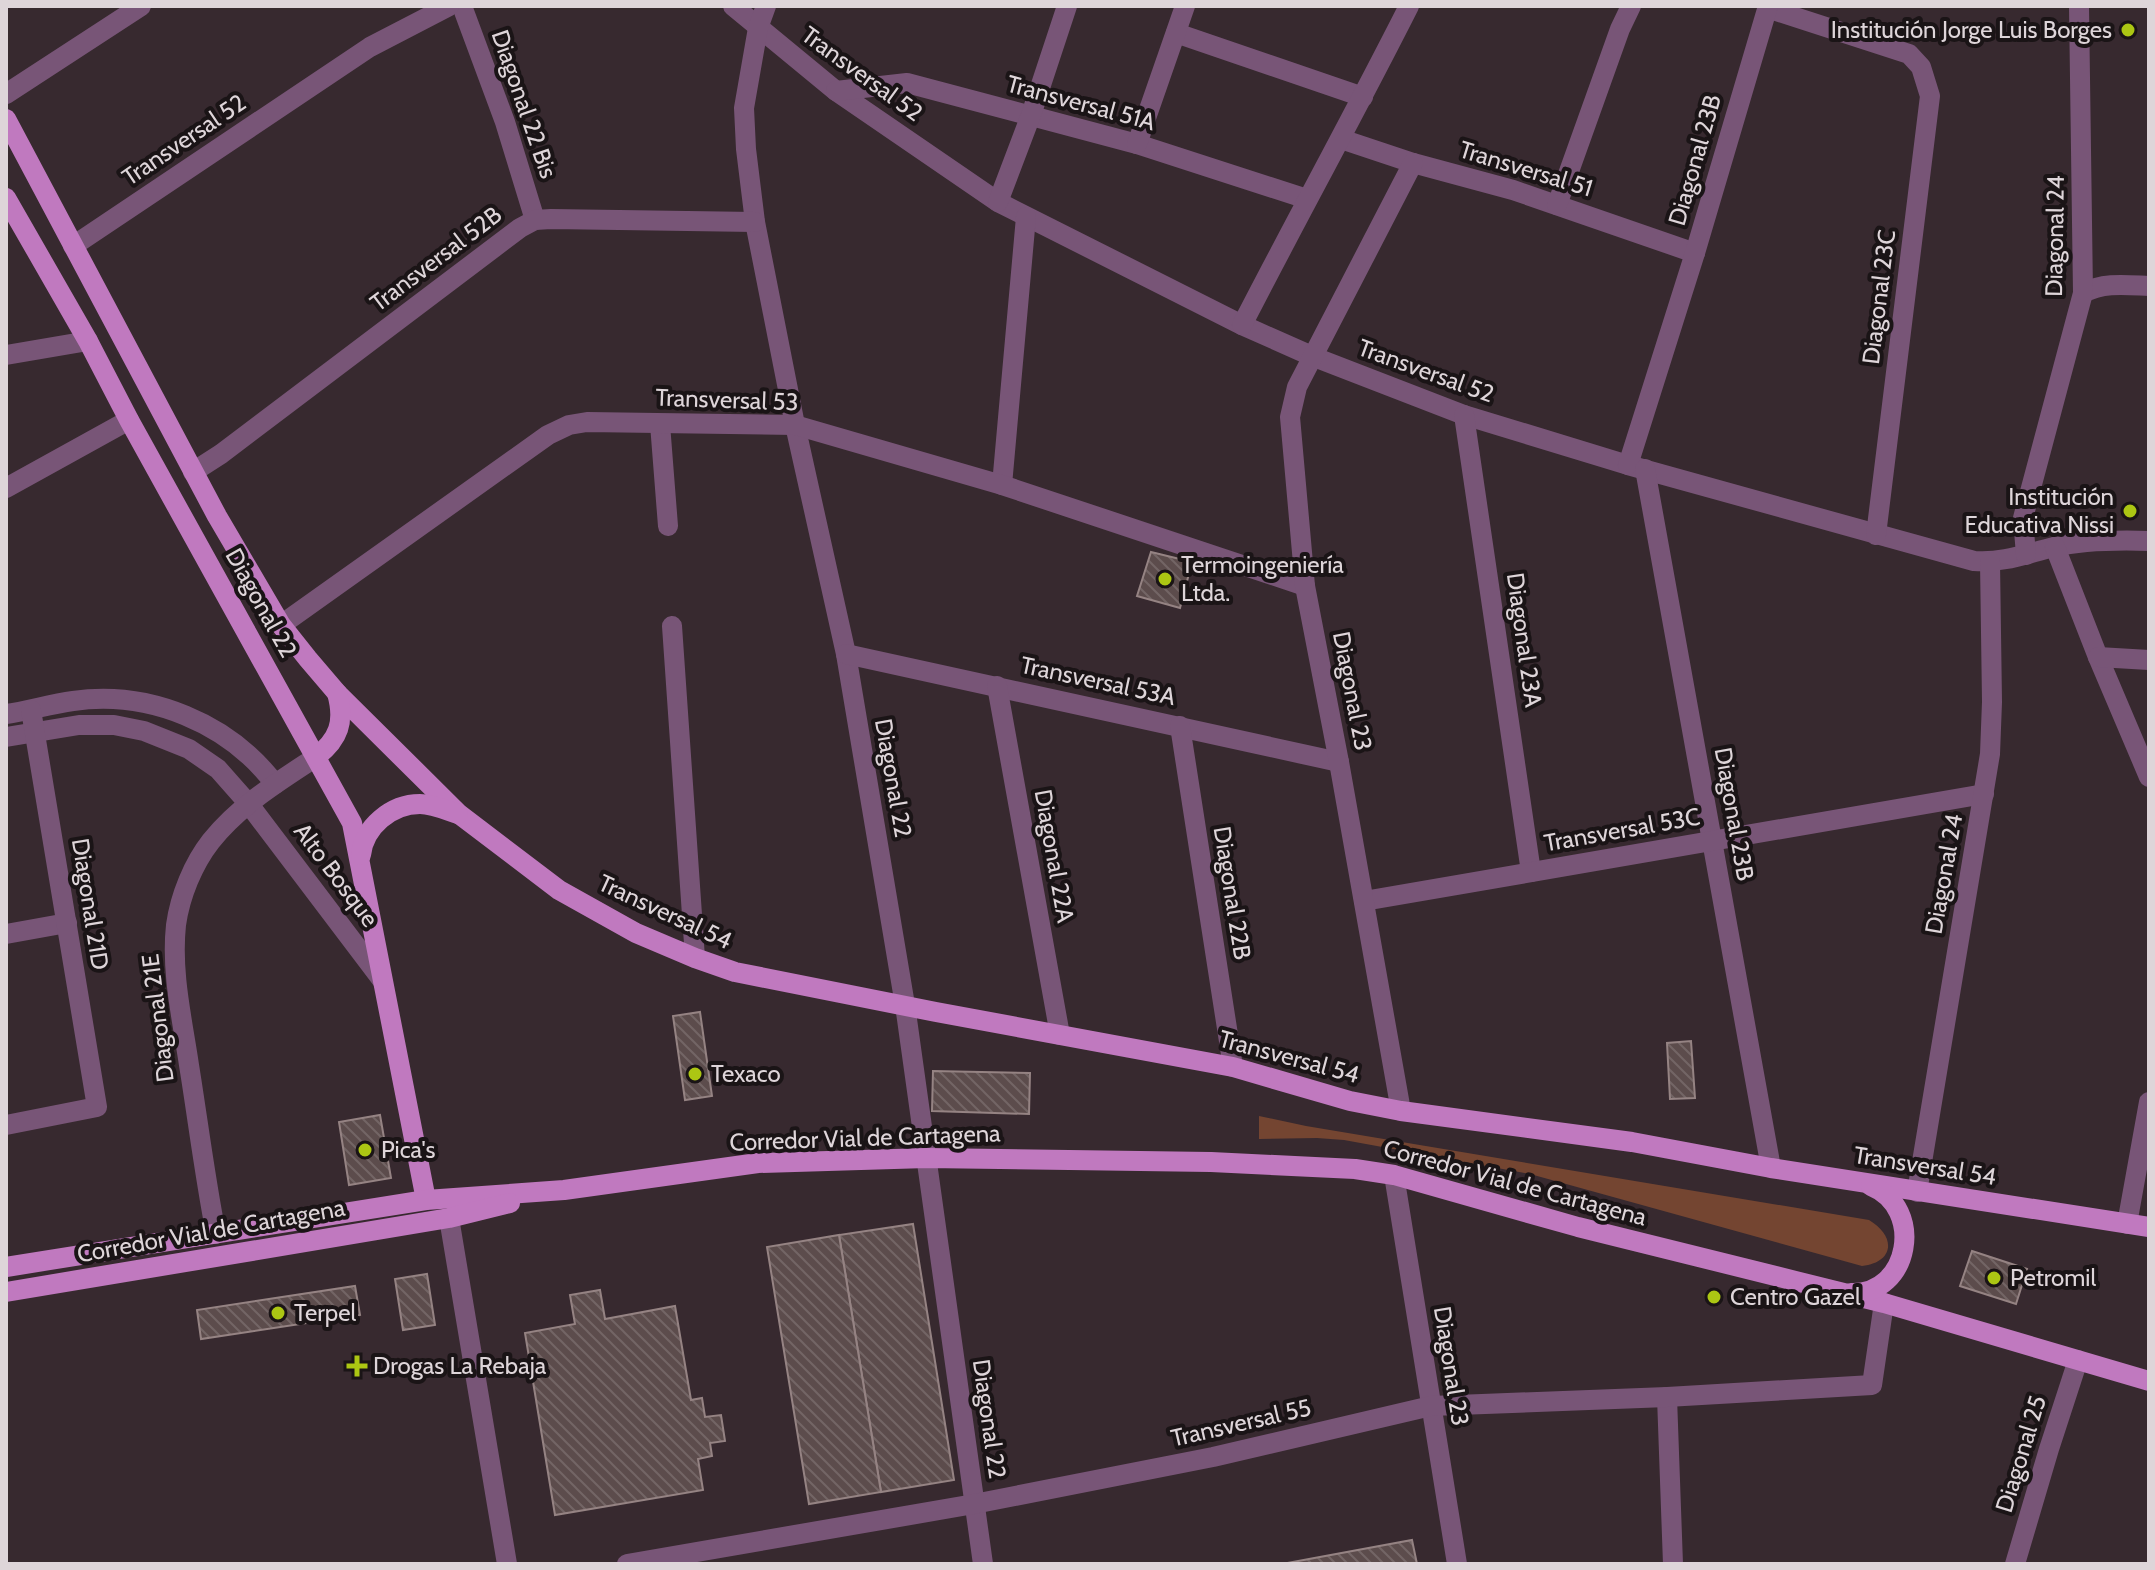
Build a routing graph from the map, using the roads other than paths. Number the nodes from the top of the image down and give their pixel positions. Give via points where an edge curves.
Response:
1 (141, 6) edge
2 (449, 6) edge
3 (462, 6) edge
4 (733, 6) edge
5 (766, 6) edge
6 (1067, 6) edge
7 (1185, 6) edge
8 (1409, 6) edge
9 (1631, 6) edge
10 (2079, 6) edge
11 (1768, 7) edge
12 (758, 28) junction
13 (1176, 33) junction
14 (836, 91) junction
15 (6, 94) edge
16 (1363, 97) junction
17 (1031, 115) junction
18 (6, 119) edge
19 (1341, 139) junction
20 (1137, 144) junction
21 (1413, 163) junction
22 (6, 198) edge
23 (1307, 199) junction
24 (998, 202) junction
25 (1557, 205) junction
26 (1026, 217) junction
27 (535, 220) junction
28 (755, 222) junction
29 (73, 246) junction
30 (1695, 253) junction
31 (2149, 286) edge
32 (2083, 293) junction
33 (1242, 325) junction
34 (88, 341) junction
35 (6, 355) edge
36 (1314, 357) junction
37 (1464, 415) junction
38 (129, 420) junction
39 (660, 424) junction
40 (795, 425) junction
41 (1636, 467) junction
42 (193, 472) junction
43 (1002, 485) junction
44 (6, 488) edge
45 (668, 526) dead end
46 (1876, 535) junction
47 (2149, 541) edge
48 (2055, 547) junction
49 (2026, 555) junction
50 (1990, 562) junction
51 (1305, 586) junction
52 (281, 625) junction
53 (672, 626) dead end
54 (846, 654) junction
55 (2098, 657) junction
56 (2149, 660) edge
57 (997, 686) junction
58 (337, 693) junction
59 (31, 710) junction
60 (6, 714) edge
61 (1180, 726) junction
62 (35, 732) junction
63 (6, 737) edge
64 (316, 757) junction
65 (1339, 762) junction
66 (2149, 777) edge
67 (275, 784) junction
68 (1984, 794) junction
69 (248, 803) junction
70 (459, 814) junction
71 (1712, 841) junction
72 (360, 867) junction
73 (1531, 872) junction
74 (1364, 901) junction
75 (67, 923) junction
76 (6, 934) edge
77 (695, 958) junction
78 (382, 980) junction
79 (905, 1005) junction
80 (1060, 1035) junction
81 (1233, 1067) junction
82 (2149, 1102) edge
83 (1401, 1111) junction
84 (6, 1125) edge
85 (927, 1158) junction
86 (1771, 1168) junction
87 (1394, 1175) junction
88 (1861, 1182) junction
89 (564, 1190) junction
90 (1917, 1192) junction
91 (426, 1200) junction
92 (449, 1218) junction
93 (2127, 1224) junction
94 (2149, 1227) edge
95 (216, 1234) junction
96 (6, 1267) edge
97 (1835, 1291) junction
98 (6, 1292) edge
99 (1884, 1303) junction
100 (2078, 1360) junction
101 (2149, 1381) edge
102 (1667, 1397) junction
103 (1431, 1406) junction
104 (974, 1504) junction
105 (507, 1564) edge
106 (627, 1564) edge
107 (983, 1564) edge
108 (1457, 1564) edge
109 (1673, 1564) edge
110 (2015, 1564) edge

1 - 15 street
2 - 29 street, Transversal 52 via 370,47
3 - 27 street, Diagonal 22 Bis
4 - 12 street
5 - 12 street, Diagonal 22
6 - 17 street
7 - 13 street
8 - 16 street
9 - 25 street
10 - 32 street, Diagonal 24
11 - 30 street, Diagonal 23B
11 - 46 street, Diagonal 23C via 1909,54 1921,67 1930,96
12 - 14 street, Transversal 52
12 - 28 street, Diagonal 22 via 744,108
13 - 16 street
13 - 20 street
14 - 17 street, Transversal 51A via 907,83
14 - 24 street, Transversal 52
16 - 19 street
17 - 20 street, Transversal 51A
17 - 24 street
18 - 29 main road, Diagonal 22
19 - 21 street, Transversal 51
19 - 23 street
20 - 23 street, Transversal 51A
21 - 25 street, Transversal 51
21 - 36 street, Diagonal 23
22 - 34 main road, Diagonal 22
23 - 33 street
24 - 26 street, Transversal 52
25 - 30 street, Transversal 51
26 - 33 street, Transversal 52
26 - 43 street
27 - 28 street, Transversal 52B
27 - 42 street, Transversal 52B
28 - 40 street, Diagonal 22
29 - 42 main road, Diagonal 22
30 - 41 street, Diagonal 23B
31 - 32 street via 2117,284
32 - 49 street, Diagonal 24 via 2023,518
33 - 36 street, Transversal 52
34 - 35 street
34 - 38 main road, Diagonal 22
36 - 37 street, Transversal 52
36 - 51 street, Diagonal 23 via 1297,387 1290,417
37 - 41 street, Transversal 52
37 - 73 street, Diagonal 23A
38 - 44 street
38 - 64 main road, Diagonal 22
39 - 40 street, Transversal 53
39 - 45 street
39 - 52 street, Transversal 53 via 587,422 548,435
40 - 43 street, Transversal 53
40 - 54 street, Diagonal 22
41 - 46 street, Transversal 52
41 - 71 street, Diagonal 23B
42 - 52 main road, Diagonal 22
43 - 51 street, Transversal 53
46 - 50 street, Transversal 52
47 - 48 street, Transversal 52
48 - 49 street, Transversal 52
48 - 55 street
49 - 50 street, Transversal 52
50 - 68 street, Diagonal 24 via 1992,702
51 - 65 street, Diagonal 23
52 - 58 main road, Diagonal 22
53 - 77 street
54 - 57 street, Transversal 53A
54 - 79 street, Diagonal 22
55 - 56 street
55 - 66 street
57 - 61 street, Transversal 53A
57 - 80 street, Diagonal 22A
58 - 64 main road via 341,722 336,736
58 - 70 main road, Diagonal 22
59 - 60 street
59 - 62 street, Diagonal 21D
59 - 67 street via 109,699 170,709 233,742
61 - 65 street, Transversal 53A
61 - 81 street, Diagonal 22B
62 - 63 street
62 - 69 street via 79,725 144,731 189,749 218,769
62 - 75 street, Diagonal 21D
64 - 67 street, Diagonal 21E
64 - 72 main road, Diagonal 22 via 352,823
65 - 74 street, Diagonal 23
67 - 69 street, Diagonal 21E
68 - 71 street, Transversal 53C
68 - 90 street, Diagonal 24
69 - 78 street, Alto Bosque
69 - 95 street, Diagonal 21E via 194,868 176,924 174,970
70 - 72 main road via 420,804 383,816 370,830
70 - 77 main road, Transversal 54 via 559,890 636,933
71 - 73 street, Transversal 53C
71 - 86 street, Diagonal 23B
72 - 78 main road, Diagonal 22
73 - 74 street, Transversal 53C
74 - 83 street, Diagonal 23
75 - 76 street
75 - 84 street, Diagonal 21D via 97,1107
77 - 79 main road, Transversal 54 via 735,972
78 - 91 main road, Diagonal 22
79 - 80 main road, Transversal 54
79 - 85 street, Diagonal 22
80 - 81 main road, Transversal 54
81 - 83 main road, Transversal 54
82 - 93 street
83 - 86 main road, Transversal 54 via 1632,1142
85 - 87 main road, Corredor Vial de Cartagena via 1211,1162
85 - 89 main road, Corredor Vial de Cartagena via 758,1163
85 - 104 street, Diagonal 22
86 - 88 main road, Transversal 54
87 - 97 main road, Corredor Vial de Cartagena
87 - 103 street, Diagonal 23
88 - 90 main road, Transversal 54
88 - 97 main road via 1893,1202 1905,1234 1904,1251 1886,1281 1856,1293
89 - 91 main road, Corredor Vial de Cartagena
89 - 92 main road, Corredor Vial de Cartagena
90 - 93 main road, Transversal 54
91 - 95 main road, Corredor Vial de Cartagena
92 - 98 main road, Corredor Vial de Cartagena
92 - 105 street
93 - 94 main road, Transversal 54
95 - 96 main road, Corredor Vial de Cartagena
97 - 99 main road, Corredor Vial de Cartagena
99 - 100 main road, Corredor Vial de Cartagena
99 - 102 street, Transversal 55 via 1872,1385
100 - 101 main road, Corredor Vial de Cartagena
100 - 110 street, Diagonal 25
102 - 103 street, Transversal 55
102 - 109 street
103 - 104 street, Transversal 55 via 1213,1457
103 - 108 street, Diagonal 23
104 - 106 street, Transversal 55
104 - 107 street, Diagonal 22

